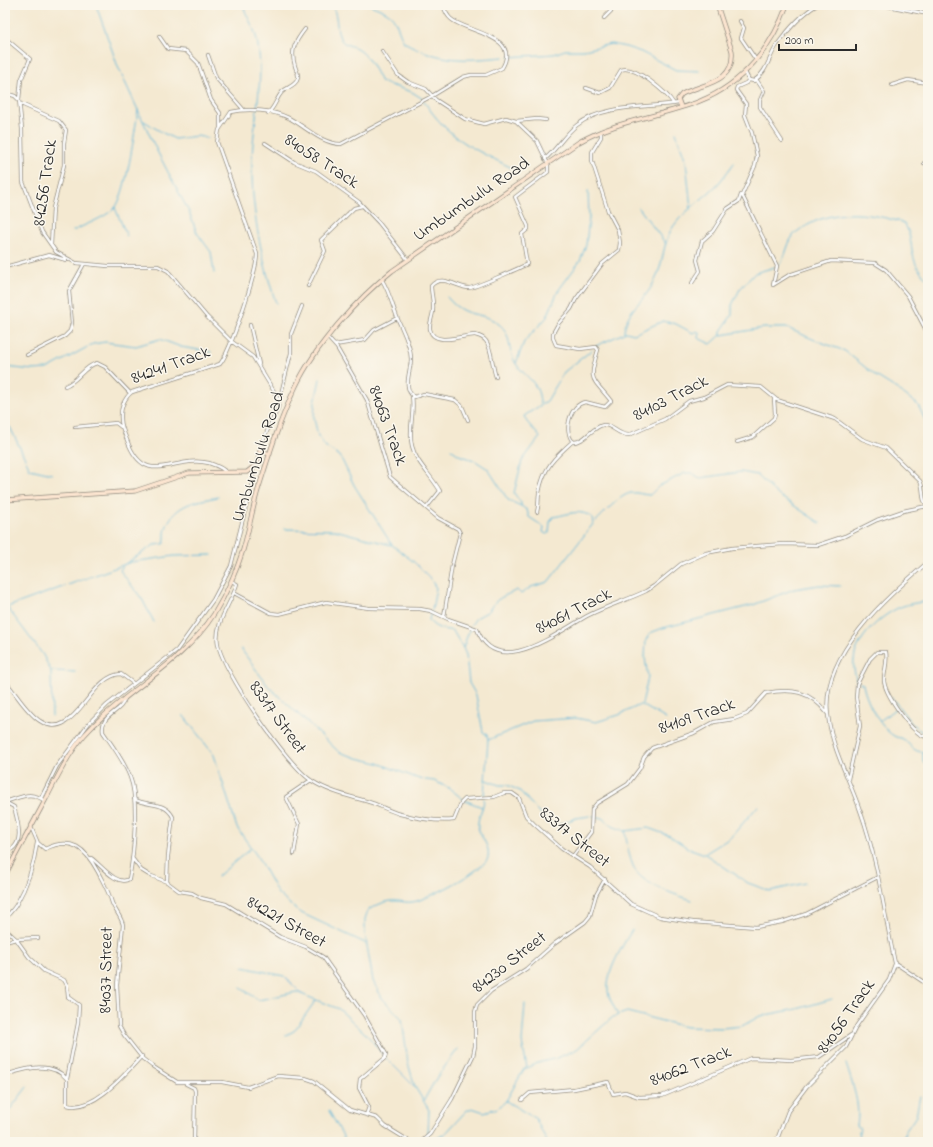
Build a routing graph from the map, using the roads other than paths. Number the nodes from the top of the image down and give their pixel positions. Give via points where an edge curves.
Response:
1 (443, 5) edge
2 (613, 5) edge
3 (717, 5) edge
4 (787, 5) edge
5 (817, 5) edge
6 (883, 5) edge
7 (928, 14) edge
8 (604, 18) dead end
9 (740, 21) dead end
10 (305, 30) dead end
11 (158, 36) dead end
12 (5, 38) edge
13 (382, 51) dead end
14 (208, 55) dead end
15 (756, 60) junction
16 (745, 72) junction
17 (756, 79) junction
18 (749, 80) junction
19 (928, 83) edge
20 (892, 85) dead end
21 (586, 88) dead end
22 (5, 92) edge
23 (432, 96) junction
24 (19, 100) junction
25 (20, 104) junction
26 (674, 104) junction
27 (680, 105) junction
28 (244, 110) junction
29 (267, 113) junction
30 (546, 120) dead end
31 (516, 121) junction
32 (219, 130) junction
33 (601, 131) junction
34 (782, 141) dead end
35 (265, 142) dead end
36 (545, 159) junction
37 (924, 163) dead end
38 (548, 164) junction
39 (928, 165) edge
40 (742, 195) junction
41 (362, 206) junction
42 (51, 246) junction
43 (69, 260) junction
44 (408, 260) junction
45 (84, 264) junction
46 (5, 267) edge
47 (382, 279) junction
48 (692, 283) dead end
49 (308, 286) dead end
50 (302, 306) dead end
51 (397, 318) junction
52 (250, 325) dead end
53 (928, 334) edge
54 (328, 338) junction
55 (231, 341) junction
56 (335, 345) junction
57 (27, 355) dead end
58 (259, 367) junction
59 (496, 377) dead end
60 (66, 386) dead end
61 (130, 393) junction
62 (412, 395) junction
63 (774, 397) junction
64 (279, 402) junction
65 (468, 420) dead end
66 (75, 427) dead end
67 (123, 428) junction
68 (573, 441) junction
69 (737, 442) dead end
70 (260, 451) junction
71 (270, 454) junction
72 (253, 469) junction
73 (227, 474) junction
74 (5, 500) edge
75 (927, 506) edge
76 (427, 507) junction
77 (537, 512) dead end
78 (928, 562) edge
79 (224, 582) junction
80 (230, 583) junction
81 (234, 593) junction
82 (444, 617) junction
83 (177, 650) junction
84 (180, 654) junction
85 (5, 681) edge
86 (134, 683) junction
87 (125, 698) junction
88 (828, 714) junction
89 (928, 738) edge
90 (311, 780) junction
91 (848, 780) junction
92 (41, 798) junction
93 (134, 799) junction
94 (45, 801) junction
95 (5, 802) edge
96 (31, 827) junction
97 (38, 843) junction
98 (5, 852) edge
99 (294, 854) dead end
100 (573, 856) junction
101 (90, 858) junction
102 (132, 858) junction
103 (5, 875) edge
104 (878, 877) junction
105 (605, 879) junction
106 (167, 882) junction
107 (5, 920) edge
108 (5, 929) edge
109 (38, 938) dead end
110 (16, 939) junction
111 (5, 942) edge
112 (895, 963) junction
113 (928, 985) edge
114 (851, 1035) junction
115 (142, 1056) junction
116 (5, 1075) edge
117 (67, 1079) junction
118 (183, 1083) junction
119 (522, 1100) dead end
120 (366, 1115) junction
121 (194, 1142) edge
122 (411, 1142) edge
123 (421, 1142) edge
124 (776, 1142) edge

1 - 23 street via 446,13 455,22 499,42 504,52 504,62 502,68 495,73 482,76 467,75
2 - 8 street via 612,11
3 - 27 main road via 732,52 730,67 722,77 682,94 678,98
4 - 15 main road, Umbumbulu Road via 771,41
5 - 17 street via 810,9 777,45 764,70
6 - 7 street
9 - 15 street via 744,28 741,38
10 - 29 street via 293,47 298,79 294,85 282,92 274,107
11 - 32 street, 84241 Track via 168,49 186,51 198,63 211,100 220,113
12 - 24 street via 30,59 21,80
13 - 23 street via 398,75 426,89
14 - 28 street via 216,78 236,104
15 - 16 main road, Umbumbulu Road
16 - 18 street
16 - 27 main road, Umbumbulu Road via 700,101
17 - 18 street
17 - 34 street via 764,91 760,108
18 - 40 street via 736,90 745,102 745,115 757,156
19 - 20 street via 908,80
21 - 26 street via 600,93 606,91 621,70 628,69 659,87
22 - 24 street
23 - 29 street via 341,144 329,142 281,115
23 - 31 street via 453,112 473,122 489,124 508,118
24 - 25 street
25 - 42 street via 23,182 42,232
25 - 42 street, 84256 Track via 59,121 66,130 64,165 53,208
26 - 27 street
26 - 36 street via 594,116 577,124
27 - 33 main road, Umbumbulu Road
28 - 29 street
28 - 32 street via 231,112
30 - 31 street
31 - 36 street via 537,141
32 - 55 street, 84241 Track via 217,142 257,254 253,277
33 - 38 main road, Umbumbulu Road via 579,142
33 - 68 street, 84103 Track via 601,137 592,152 592,162 608,211 618,230 620,243 618,250 602,264 558,324 553,338 556,344 568,348 596,347 598,350 592,367 592,376 598,388 611,401 606,407 585,402 577,406 569,424 569,435
35 - 41 street, 84058 Track via 294,162 316,171
36 - 38 street
37 - 39 street
38 - 44 main road, Umbumbulu Road
38 - 59 street via 548,172 515,197 528,226 522,234 528,264 471,288 445,281 433,283 431,287 431,331 445,339 474,335 483,339 488,345
40 - 48 street via 739,201 727,209 713,231 702,241 697,260 700,271
40 - 53 street via 777,266 773,285 789,275 831,260 875,263 886,270 908,296
41 - 44 street, 84058 Track
41 - 49 street via 354,208 321,240 325,251
42 - 43 street
43 - 45 street
43 - 46 street via 49,255
44 - 47 main road, Umbumbulu Road
45 - 55 street via 158,266 168,271
45 - 57 street via 69,291 72,323 70,331
47 - 51 street
47 - 54 main road, Umbumbulu Road via 345,316
50 - 64 street via 291,334 291,353
51 - 56 street via 376,329 365,340
51 - 62 street via 411,353 407,386
52 - 58 street
54 - 56 street, 84063 Track
54 - 71 main road, Umbumbulu Road via 297,384 280,422
55 - 58 street via 253,357
55 - 61 street, 84241 Track via 223,360 216,366
56 - 76 street, 84063 Track via 367,400 390,476
58 - 64 street
60 - 61 street via 97,363 105,367
61 - 67 street, 84241 Track via 121,412
62 - 65 street via 414,397 424,394 455,400 462,406
62 - 76 street via 412,448 440,491
63 - 68 street, 84103 Track via 761,387 727,385 704,397 689,401 665,419 629,434 623,435 607,425 601,426 579,441
63 - 69 street via 774,418 753,437
63 - 75 street, 84103 Track via 792,406 836,420 862,439 886,448 920,481 922,496
64 - 70 street
66 - 67 street via 116,423
67 - 73 street, 84241 Track via 137,458 146,466 156,468 201,461 213,464
68 - 77 street via 560,451 547,469 538,494
70 - 71 main road
70 - 72 main road
71 - 80 main road, Umbumbulu Road via 243,551
72 - 73 main road
72 - 79 street via 253,479 231,566
73 - 74 main road via 189,473 144,489 117,493
75 - 82 street, 84061 Track via 884,517 832,542 818,545 784,544 706,553 681,564 646,591 590,615 547,641 525,649 503,652 494,650 482,640 477,629
76 - 82 street, 84063 Track via 460,533
78 - 88 street via 866,622 846,646 832,675
79 - 80 street
79 - 83 street
80 - 81 street via 237,584
80 - 84 main road, Umbumbulu Road via 224,598 199,635
81 - 82 street, 84061 Track via 279,614 326,602 369,608 420,609
81 - 90 street, 83317 Street via 217,635 224,662 265,726 302,773
83 - 84 street
83 - 86 street
84 - 87 main road, Umbumbulu Road
85 - 86 street via 35,717 46,724 56,726 76,713 105,678 121,674
86 - 92 street via 107,705 73,743 57,766
87 - 93 street via 103,722 102,732 130,776
87 - 94 main road, Umbumbulu Road via 85,735
88 - 91 street via 834,742
88 - 100 street, 84109 Track via 819,703 801,692 766,693 747,714 714,722 694,733 655,746 644,757 640,768 628,784 597,803 592,809 591,832
89 - 91 street via 908,723 886,692 886,652 877,652 870,659 857,684 860,726
90 - 99 street via 286,797 299,824
90 - 100 street, 83317 Street via 343,796 369,802 400,814 442,821 454,820 465,799 486,798 508,792 516,796 530,820
91 - 104 street via 861,813
92 - 94 street
92 - 95 street via 30,794
93 - 102 street
93 - 106 street via 159,805 173,817
94 - 96 main road, Umbumbulu Road
95 - 98 street via 14,807 20,834 14,848
96 - 97 street
96 - 103 main road, Umbumbulu Road
97 - 101 street, 84037 Street via 45,849 56,843 72,844 84,850
97 - 107 street via 26,885
100 - 105 street, 83317 Street
101 - 102 street via 122,881 129,879
101 - 115 street, 84037 Street via 123,925 117,985 119,1026
102 - 106 street, 84221 Street via 144,873
104 - 105 street, 83317 Street via 806,914 782,922 756,926 660,917 631,904
104 - 112 street
105 - 123 street, 84230 Street via 596,895 590,916 585,922 554,944 526,969 491,991 477,1005 473,1056 452,1099 430,1134
106 - 120 street, 84221 Street via 179,891 226,904 280,937 323,957 364,1015 386,1054 385,1058 360,1079 360,1088 369,1107
108 - 110 street
109 - 110 street
110 - 111 street
110 - 117 street via 29,957 44,971 64,980 68,997 78,1006 78,1023
112 - 113 street
112 - 114 street, 84056 Track via 889,980
114 - 119 street, 84062 Track via 819,1057 791,1060 751,1058 662,1096 639,1097 625,1092 612,1094 608,1082 574,1089 530,1093
114 - 124 street, 84056 Track via 842,1052 806,1086 788,1111
115 - 117 street via 115,1084 91,1101 76,1106 67,1105
115 - 118 street via 174,1081
116 - 117 street via 36,1067 52,1069
118 - 120 street via 222,1082 248,1087 278,1076 305,1078 314,1081 350,1110
118 - 121 street via 196,1091
120 - 122 street via 377,1118

